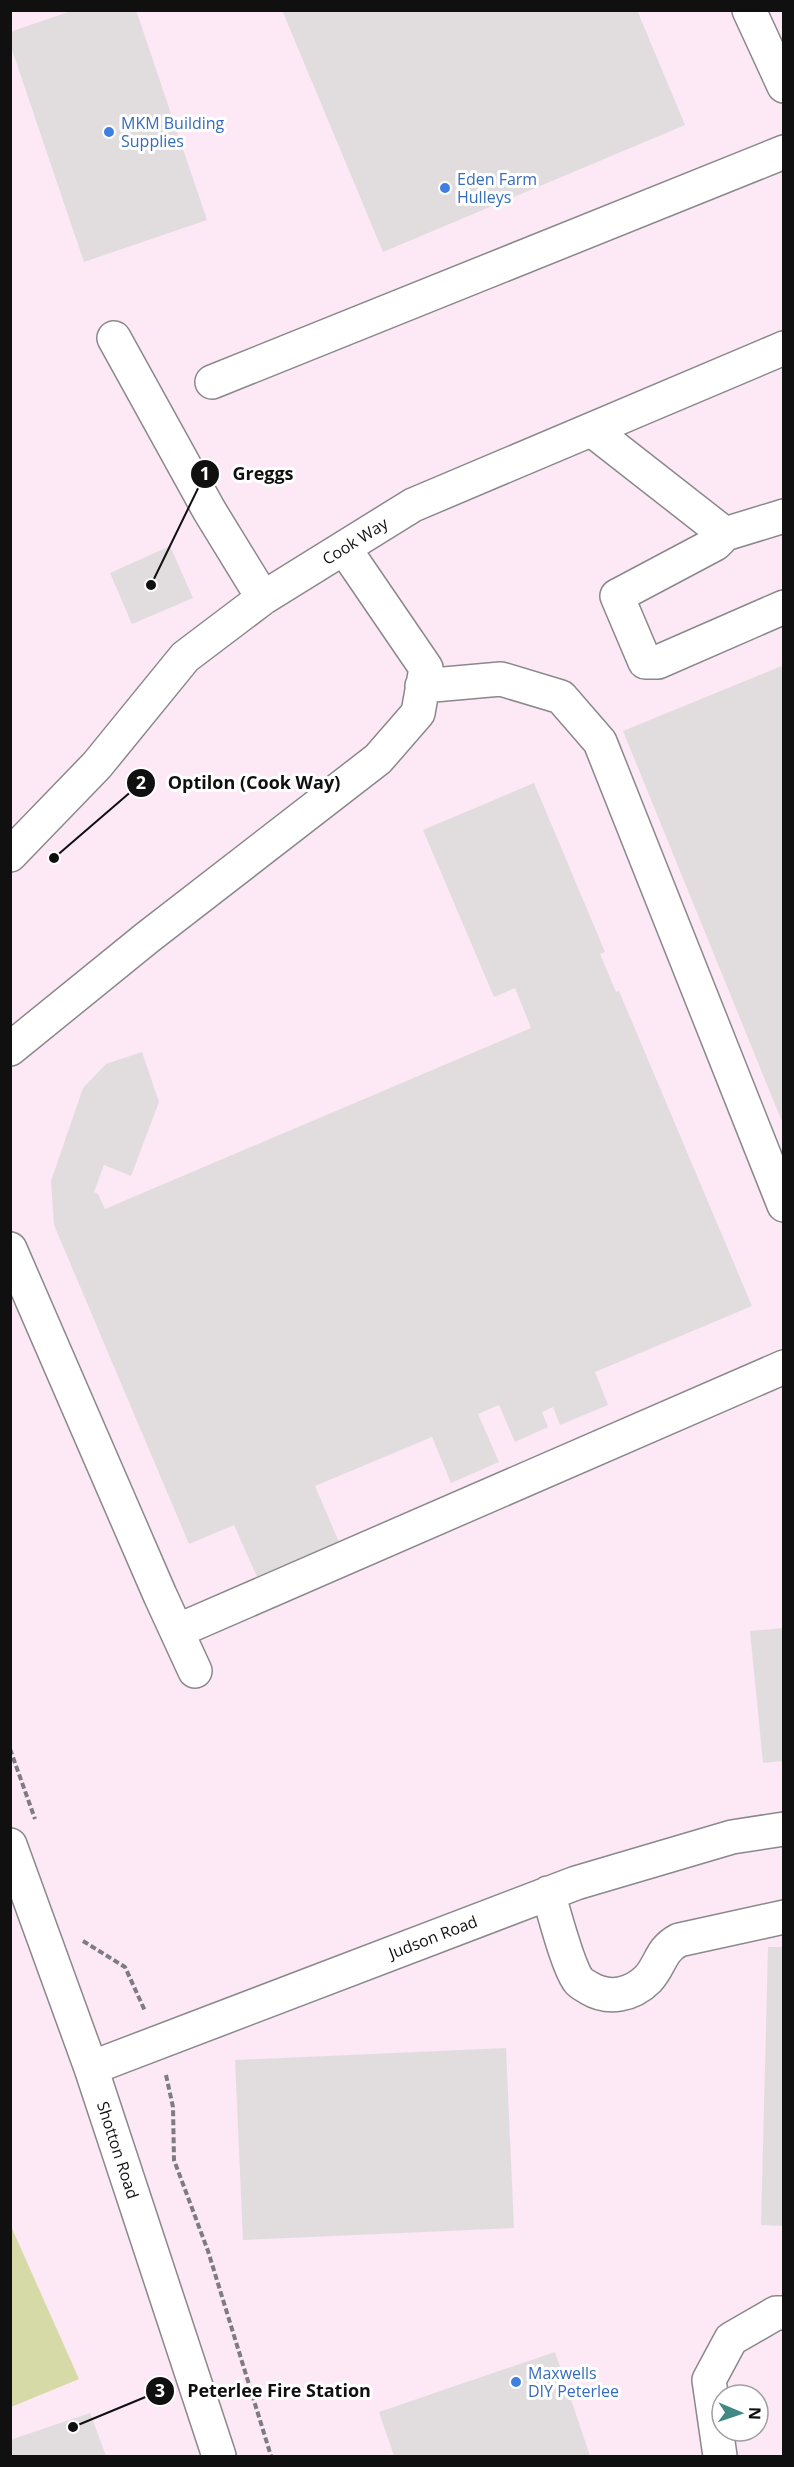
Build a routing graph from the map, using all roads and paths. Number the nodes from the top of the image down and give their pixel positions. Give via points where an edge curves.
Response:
1 (750, 10) edge
2 (783, 86) edge
3 (783, 152) edge
4 (114, 338) dead end
5 (783, 348) edge
6 (212, 382) dead end
7 (592, 430) junction
8 (783, 516) edge
9 (725, 534) junction
10 (344, 548) junction
11 (264, 598) junction
12 (783, 607) edge
13 (422, 686) junction
14 (10, 855) edge
15 (10, 1049) edge
16 (783, 1205) edge
17 (10, 1248) edge
18 (783, 1368) edge
19 (177, 1631) junction
20 (195, 1671) dead end
21 (10, 1749) edge
22 (35, 1821) dead end
23 (783, 1829) edge
24 (10, 1845) edge
25 (548, 1893) junction
26 (783, 1917) edge
27 (76, 1936) dead end
28 (158, 2041) junction
29 (91, 2068) junction
30 (783, 2313) edge
31 (219, 2457) edge
32 (271, 2457) edge
33 (720, 2457) edge

1 - 2 street
3 - 6 street
4 - 11 street via 208,510
5 - 7 street, Cook Way
7 - 9 street
7 - 10 street, Cook Way via 413,505
8 - 9 street
9 - 12 street via 715,544 617,596 645,662 658,662
10 - 11 street, Cook Way
10 - 13 street via 426,668
11 - 14 street, Cook Way via 185,657 97,765
13 - 15 street via 418,713 378,759
13 - 16 street via 501,679 561,697 600,742
17 - 19 street
18 - 19 street
19 - 20 street
21 - 22 path
23 - 25 street, Judson Road via 732,1838
24 - 29 street, Shotton Road
25 - 26 street via 579,1982 611,1996 629,1992 648,1978 668,1946 679,1940
25 - 28 street, Judson Road
27 - 28 path via 125,1967
28 - 29 street, Judson Road
28 - 32 path via 173,2107 174,2160 208,2251
29 - 31 street, Shotton Road
30 - 33 street via 776,2313 731,2339 709,2380

